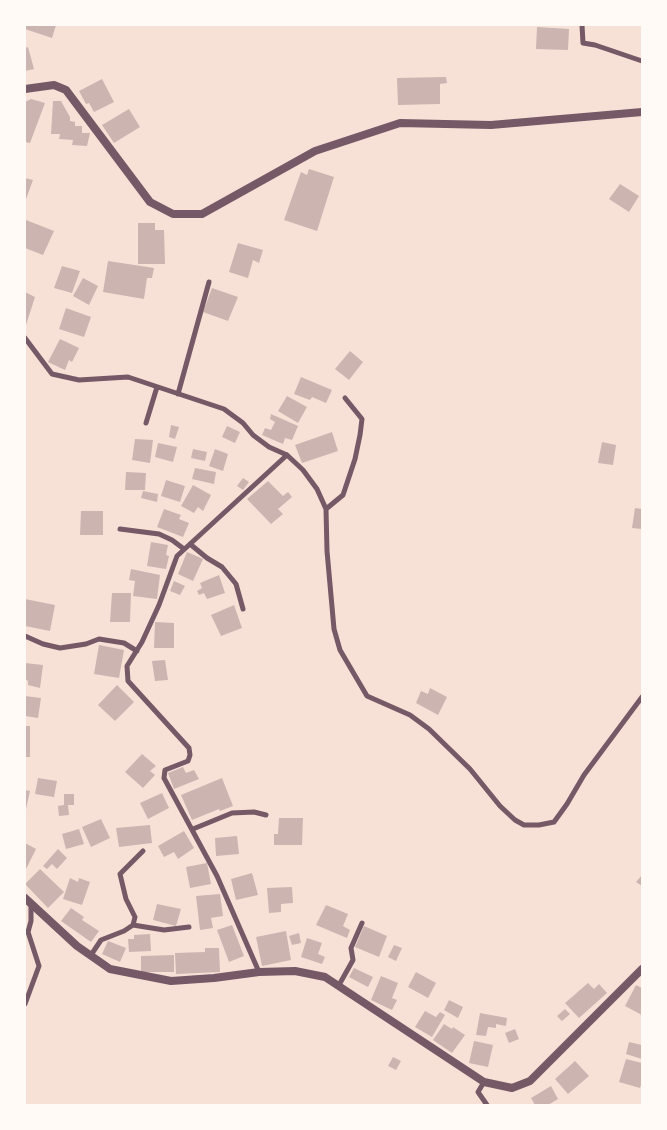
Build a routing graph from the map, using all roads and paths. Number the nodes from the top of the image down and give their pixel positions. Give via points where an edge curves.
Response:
1 (582, 25) edge
2 (642, 61) edge
3 (25, 89) edge
4 (642, 112) edge
5 (209, 282) dead end
6 (25, 338) edge
7 (156, 387) junction
8 (178, 394) junction
9 (345, 398) dead end
10 (146, 422) dead end
11 (288, 454) junction
12 (326, 509) junction
13 (120, 529) dead end
14 (190, 544) junction
15 (184, 549) junction
16 (243, 609) dead end
17 (25, 636) edge
18 (137, 651) junction
19 (642, 697) edge
20 (266, 815) dead end
21 (193, 829) junction
22 (143, 851) dead end
23 (28, 900) edge
24 (362, 923) dead end
25 (133, 925) junction
26 (189, 927) dead end
27 (26, 932) edge
28 (91, 955) junction
29 (642, 969) edge
30 (259, 972) junction
31 (339, 985) junction
32 (25, 1004) edge
33 (484, 1082) junction
34 (487, 1105) edge

1 - 2 street via 583,43
3 - 4 street via 54,85 66,90 150,202 173,214 202,214 315,151 400,123 491,125
5 - 8 street
6 - 7 street via 52,374 79,380 128,377
7 - 8 street
7 - 10 street
8 - 11 street via 224,409 269,447
9 - 12 street via 362,419 360,435 343,494
11 - 12 street via 317,489
11 - 14 street
12 - 19 street via 334,629 340,650 367,696 410,716 429,729 515,820 524,825 554,822 584,775
13 - 15 street via 159,534
14 - 15 street
14 - 16 street via 222,566 236,584
15 - 18 street via 177,556
17 - 18 street via 60,648 99,640 124,643
18 - 21 street via 127,666 128,681 189,748 188,762 165,770 164,778
20 - 21 street via 232,813
21 - 30 street
22 - 25 street via 120,874 126,899 135,916
23 - 27 street via 31,921
23 - 28 street
24 - 31 street via 351,948 353,960
25 - 26 street via 164,930
25 - 28 street via 101,940
27 - 32 street via 38,966
28 - 30 street via 110,969 171,981
29 - 33 street via 530,1081 512,1088
30 - 31 street via 294,971 325,976
31 - 33 street
33 - 34 street via 478,1092

